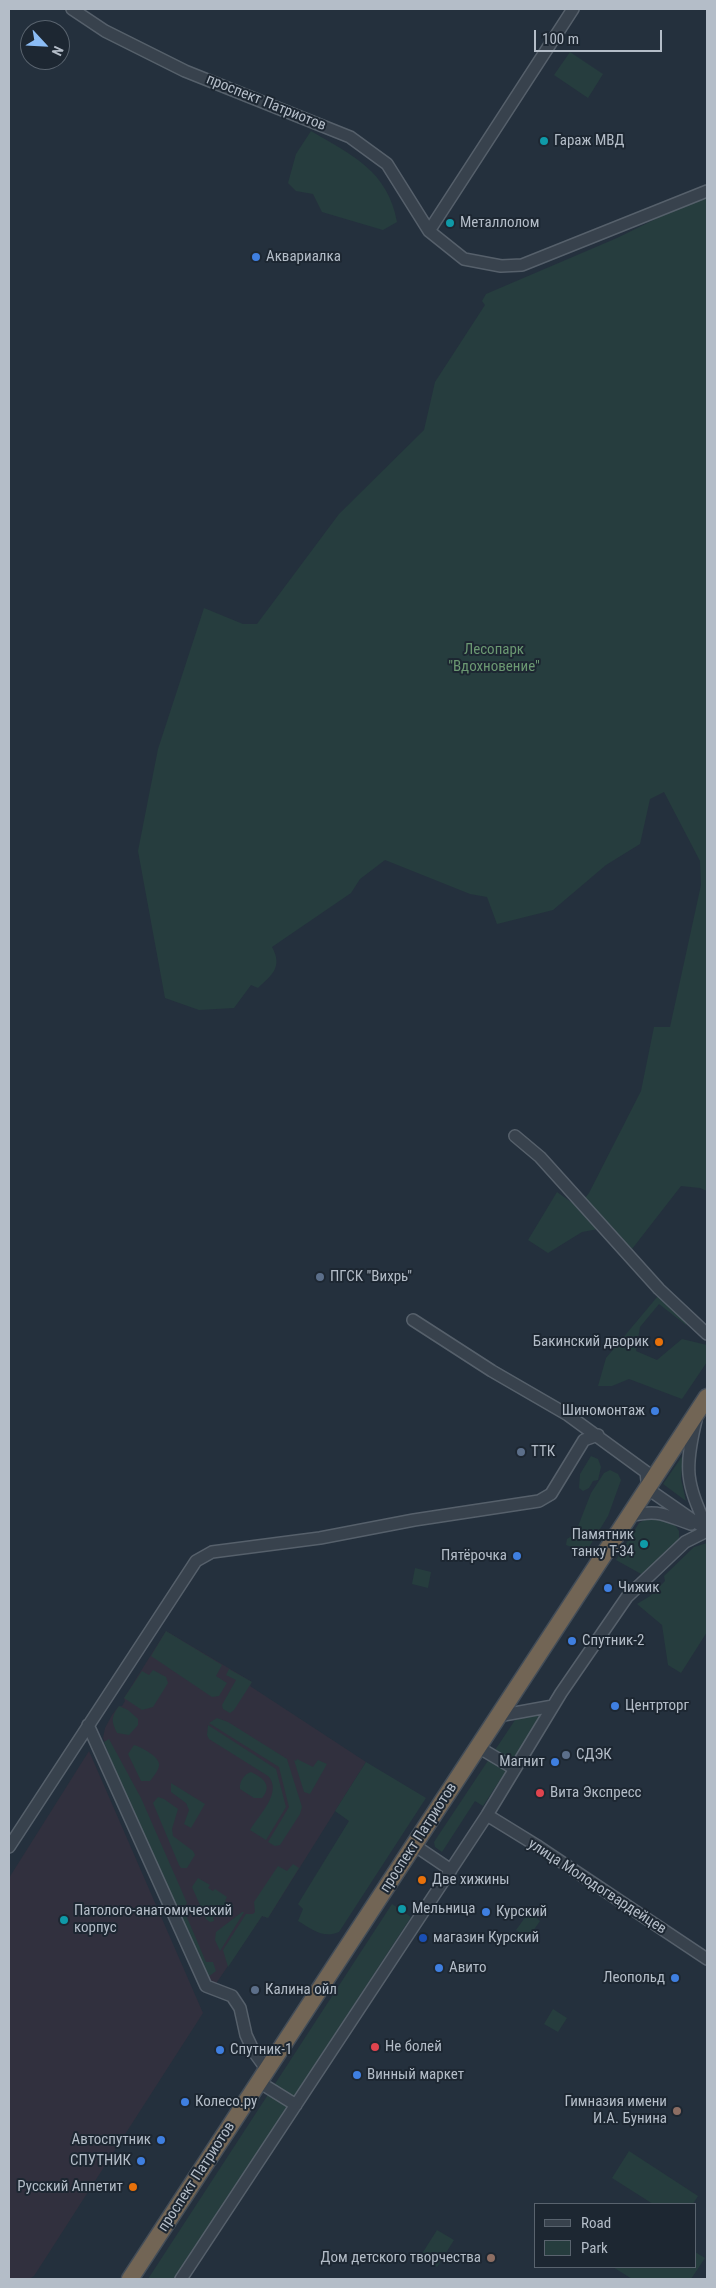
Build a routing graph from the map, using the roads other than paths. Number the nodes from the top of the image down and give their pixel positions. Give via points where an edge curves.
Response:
1 (72, 9) edge
2 (573, 9) edge
3 (707, 191) edge
4 (429, 231) junction
5 (515, 1136) dead end
6 (413, 1320) dead end
7 (707, 1334) edge
8 (707, 1397) edge
9 (698, 1412) junction
10 (598, 1435) junction
11 (648, 1489) junction
12 (630, 1516) junction
13 (707, 1530) edge
14 (553, 1706) junction
15 (498, 1716) junction
16 (88, 1725) junction
17 (478, 1747) junction
18 (515, 1769) junction
19 (487, 1815) junction
20 (414, 1845) junction
21 (9, 1847) edge
22 (451, 1870) junction
23 (707, 1959) edge
24 (263, 2076) junction
25 (296, 2105) junction
26 (130, 2279) edge
27 (181, 2279) edge

1 - 4 street, проспект Патриотов via 106,31 185,71 350,137 387,164
2 - 4 street
3 - 4 street, проспект Патриотов via 522,265 501,266 464,259
5 - 7 street via 540,1157 659,1290
6 - 10 street
8 - 9 highway, проспект Патриотов
9 - 11 highway, проспект Патриотов
9 - 13 street via 688,1468 690,1488
10 - 11 street via 646,1472
10 - 16 street via 584,1440 551,1494 540,1501 320,1538 212,1552 196,1561
11 - 12 highway, проспект Патриотов
11 - 13 street
12 - 13 street via 662,1512
12 - 15 highway, проспект Патриотов
13 - 14 street via 685,1542 627,1597
14 - 15 street
14 - 18 street
15 - 17 highway, проспект Патриотов
16 - 21 street
16 - 24 street via 206,1986 232,1996 240,2008 246,2035
17 - 18 street
17 - 20 highway, проспект Патриотов
18 - 19 street
19 - 22 street
19 - 23 street, улица Молодогвардейцев
20 - 22 street
20 - 24 highway, проспект Патриотов
22 - 25 street
24 - 25 street
24 - 26 highway, проспект Патриотов
25 - 27 street

